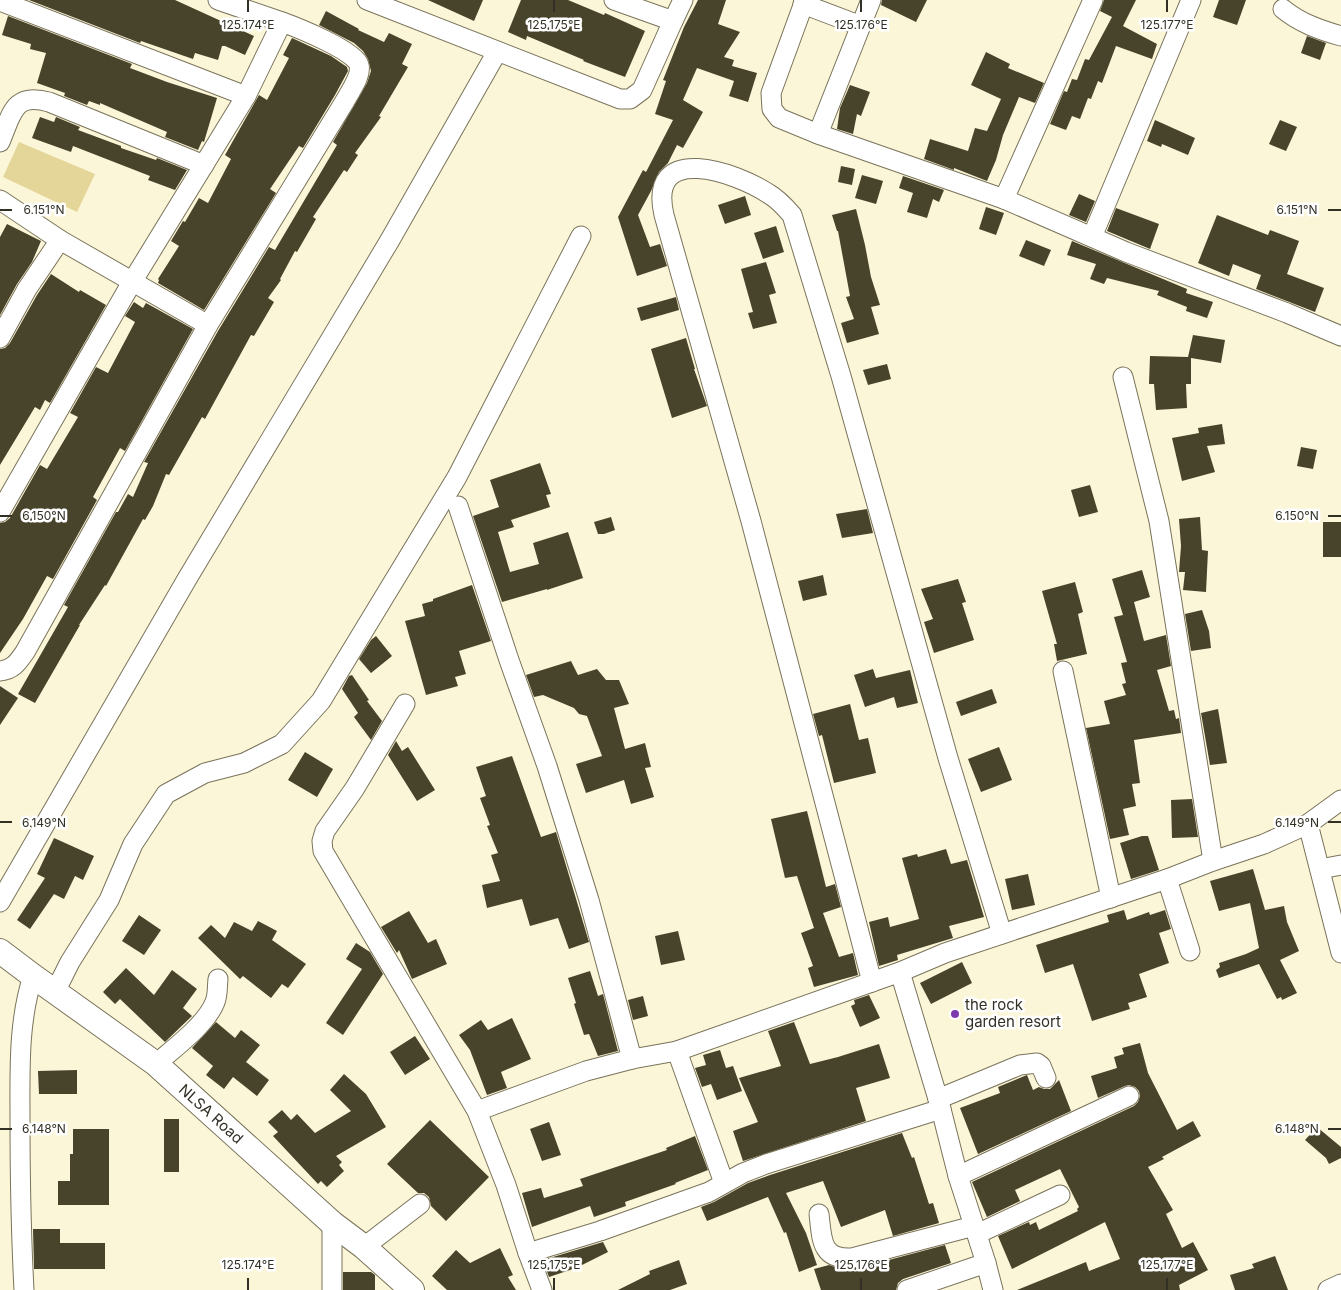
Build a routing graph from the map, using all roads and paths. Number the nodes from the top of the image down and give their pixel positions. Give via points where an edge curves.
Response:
1 (218, 0) edge
2 (367, 0) edge
3 (614, 0) edge
4 (683, 0) edge
5 (871, 0) edge
6 (1093, 0) edge
7 (1191, 0) edge
8 (0, 1) edge
9 (804, 2) edge
10 (1283, 9) dead end
11 (673, 21) junction
12 (282, 22) junction
13 (860, 26) junction
14 (1341, 36) edge
15 (498, 52) junction
16 (246, 96) junction
17 (818, 134) junction
18 (0, 142) edge
19 (204, 164) junction
20 (0, 200) edge
21 (1004, 200) junction
22 (581, 236) dead end
23 (1092, 237) junction
24 (60, 240) junction
25 (132, 282) junction
26 (208, 325) junction
27 (1341, 336) edge
28 (0, 338) edge
29 (1123, 377) dead end
30 (458, 506) dead end
31 (0, 512) edge
32 (0, 671) edge
33 (1063, 671) dead end
34 (405, 704) dead end
35 (1341, 800) edge
36 (1308, 824) junction
37 (1213, 861) junction
38 (1341, 865) edge
39 (1320, 869) junction
40 (1167, 879) junction
41 (1111, 898) junction
42 (0, 902) edge
43 (1002, 934) junction
44 (0, 951) edge
45 (1190, 951) dead end
46 (1341, 953) edge
47 (900, 972) junction
48 (33, 976) junction
49 (218, 979) dead end
50 (872, 982) junction
51 (55, 992) junction
52 (678, 1051) junction
53 (632, 1060) junction
54 (156, 1064) junction
55 (1046, 1078) dead end
56 (1129, 1096) dead end
57 (939, 1104) junction
58 (477, 1111) junction
59 (958, 1176) junction
60 (724, 1183) junction
61 (1060, 1195) dead end
62 (420, 1204) dead end
63 (818, 1214) dead end
64 (332, 1223) junction
65 (975, 1230) junction
66 (364, 1247) junction
67 (528, 1253) junction
68 (986, 1263) junction
69 (1341, 1284) edge
70 (24, 1290) edge
71 (332, 1290) edge
72 (412, 1290) edge
73 (542, 1290) edge
74 (907, 1290) edge
75 (993, 1290) edge
76 (1328, 1290) edge

1 - 12 street
2 - 15 street
3 - 11 street
4 - 11 street
5 - 13 street
6 - 21 street
7 - 23 street
8 - 16 street
9 - 13 street
9 - 17 street via 771,93 772,109 779,118
10 - 14 street via 1293,18
11 - 15 street via 642,90 630,99 620,99
12 - 16 street
12 - 26 street via 326,40 357,60 359,72 345,101
13 - 17 street
15 - 42 street via 390,240 186,579
16 - 19 street
17 - 21 street
18 - 19 street via 18,104 36,99
19 - 25 street
20 - 24 street
21 - 23 street
22 - 51 street via 457,477 320,701 282,744 244,763 205,773 166,794 132,844 109,900
23 - 27 street
24 - 25 street
24 - 28 street via 27,289
25 - 26 street
25 - 31 street
26 - 32 street via 25,652 15,666 8,671
29 - 37 street via 1159,521
30 - 53 street via 508,660 547,766 589,900
33 - 41 street
34 - 58 street via 325,831 323,851
35 - 36 street
36 - 37 street via 1264,844
36 - 39 street
37 - 40 street
38 - 39 street
39 - 46 street
40 - 41 street
40 - 45 street
41 - 43 street
43 - 47 street
43 - 50 street via 792,215 770,194 748,182 702,168 680,170 665,184 661,203 751,521
44 - 48 main road, NLSA Road
47 - 50 street
47 - 57 street
48 - 51 main road, NLSA Road
48 - 70 street via 22,1016 20,1074 20,1210
49 - 54 street via 215,1001 206,1016
50 - 52 street
51 - 54 main road, NLSA Road
52 - 53 street
52 - 60 street
53 - 58 street via 586,1071
54 - 64 main road, NLSA Road
55 - 57 street via 1040,1066 1031,1062
56 - 59 street
57 - 59 street
57 - 60 street via 766,1164
58 - 67 street
59 - 65 street
60 - 67 street via 675,1205
61 - 65 street
62 - 66 street
63 - 65 street via 826,1250 841,1259
64 - 66 main road, NLSA Road
64 - 71 street
65 - 68 street
66 - 72 main road, NLSA Road
67 - 73 street
68 - 74 street
68 - 75 street
69 - 76 street

